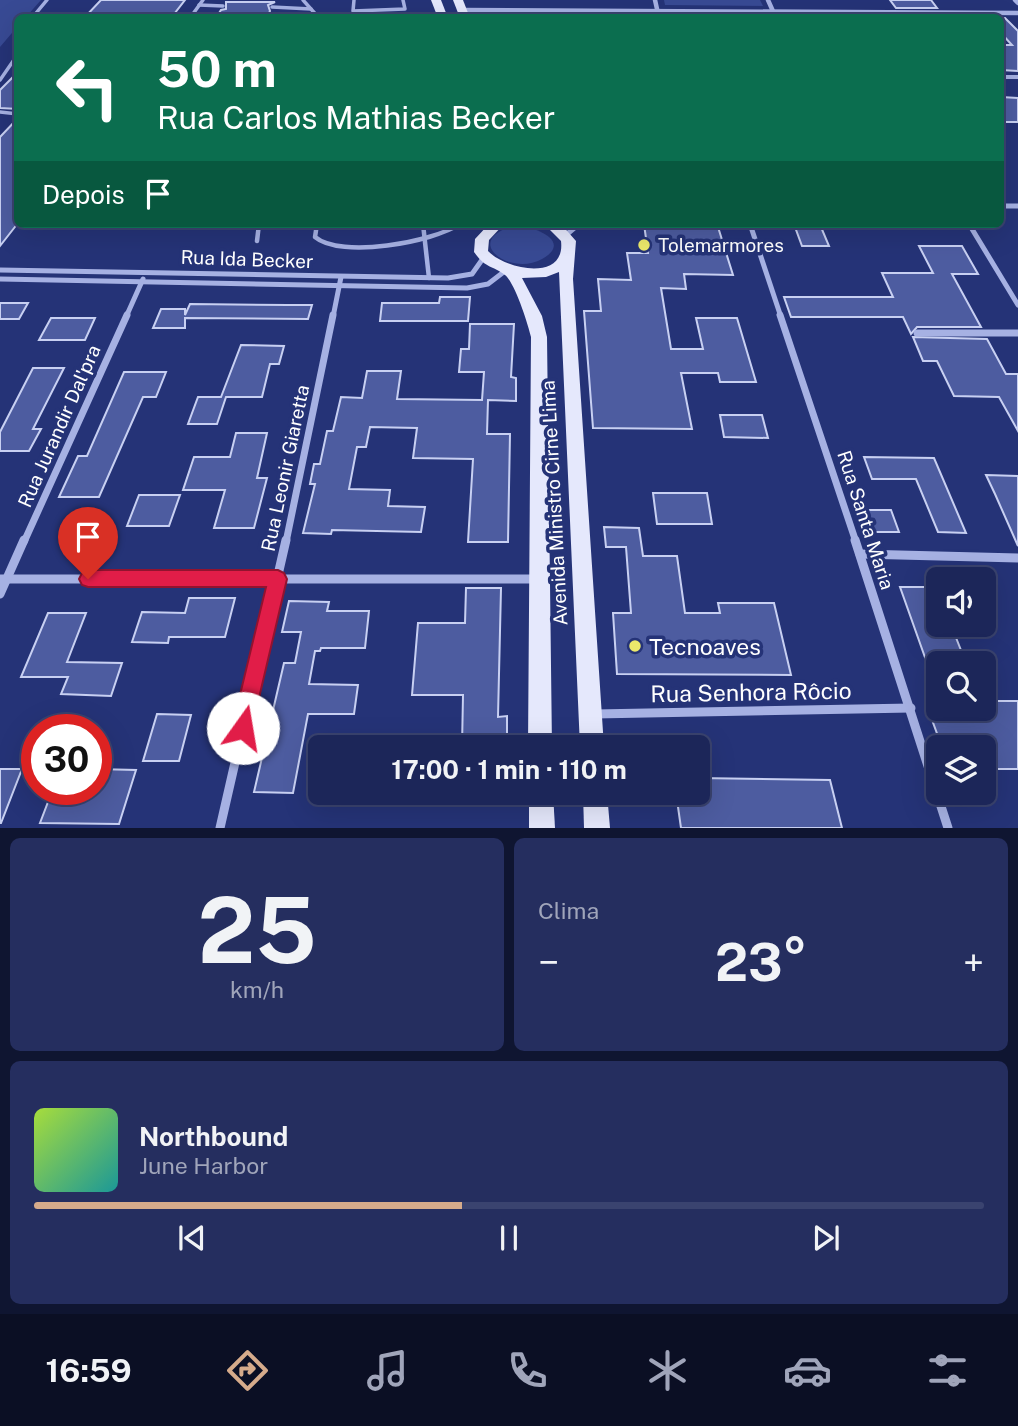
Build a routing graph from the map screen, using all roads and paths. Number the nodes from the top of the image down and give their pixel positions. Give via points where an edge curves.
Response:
1 (47, 0) edge
2 (203, 0) edge
3 (303, 0) edge
4 (355, 0) edge
5 (403, 0) edge
6 (655, 0) edge
7 (768, 0) edge
8 (199, 5) junction
9 (223, 6) dead end
10 (272, 7) dead end
11 (311, 9) junction
12 (462, 9) edge
13 (658, 11) junction
14 (773, 12) junction
15 (1018, 13) edge
16 (35, 14) edge
17 (193, 14) edge
18 (315, 14) edge
19 (658, 14) edge
20 (14, 60) edge
21 (0, 80) edge
22 (259, 228) edge
23 (316, 228) edge
24 (424, 228) edge
25 (457, 228) edge
26 (491, 228) edge
27 (556, 228) edge
28 (574, 228) edge
29 (751, 228) edge
30 (971, 228) edge
31 (566, 235) junction
32 (426, 240) junction
33 (257, 241) dead end
34 (568, 256) junction
35 (484, 257) junction
36 (0, 270) edge
37 (147, 272) junction
38 (508, 272) junction
39 (429, 278) junction
40 (0, 279) edge
41 (142, 282) junction
42 (340, 282) junction
43 (1018, 306) edge
44 (916, 333) dead end
45 (1018, 333) edge
46 (860, 554) junction
47 (1018, 558) edge
48 (4, 579) edge
49 (278, 579) junction
50 (538, 579) junction
51 (0, 594) edge
52 (911, 708) junction
53 (591, 714) junction
54 (540, 735) edge
55 (592, 735) edge
56 (541, 805) edge
57 (596, 805) edge
58 (220, 828) edge
59 (542, 828) edge
60 (597, 828) edge
61 (948, 828) edge

1 - 16 lane
2 - 8 lane
3 - 11 lane
4 - 5 lane via 353,11 405,9
6 - 13 street
7 - 14 street
8 - 9 lane
8 - 17 lane
10 - 11 lane
11 - 18 lane
12 - 13 street
13 - 14 street
13 - 19 street
14 - 15 street
20 - 21 lane
22 - 33 lane
23 - 32 lane via 315,237 323,244 343,247
24 - 32 lane
25 - 32 lane
26 - 35 main road via 480,245
27 - 31 main road
28 - 31 street
29 - 46 street, Rua Santa Maria
30 - 43 street
31 - 34 main road, Avenida Ministro Cirne Lima
32 - 39 lane
34 - 38 main road via 546,271
34 - 53 main road, Avenida Ministro Cirne Lima
35 - 38 main road
35 - 39 street, Rua Ida Becker via 472,274
36 - 37 street, Rua Ida Becker
37 - 41 street, Rua Jurandir Dal'pra
37 - 42 street, Rua Ida Becker
38 - 42 street via 488,284 467,288
38 - 50 main road, Avenida Ministro Cirne Lima via 534,316 539,337
39 - 42 street, Rua Ida Becker
40 - 41 street
41 - 42 street
41 - 48 street, Rua Jurandir Dal'pra
42 - 49 street, Rua Leonir Giaretta
44 - 45 street
46 - 47 street
46 - 52 street, Rua Santa Maria
48 - 49 street
48 - 51 street, Rua Jurandir Dal'pra
49 - 50 street
49 - 58 street, Rua Leonir Giaretta
50 - 54 main road, Avenida Ministro Cirne Lima
52 - 53 street, Rua Senhora Rôcio
52 - 61 street, Rua Santa Maria
53 - 55 main road, Avenida Ministro Cirne Lima
56 - 59 main road
57 - 60 main road

